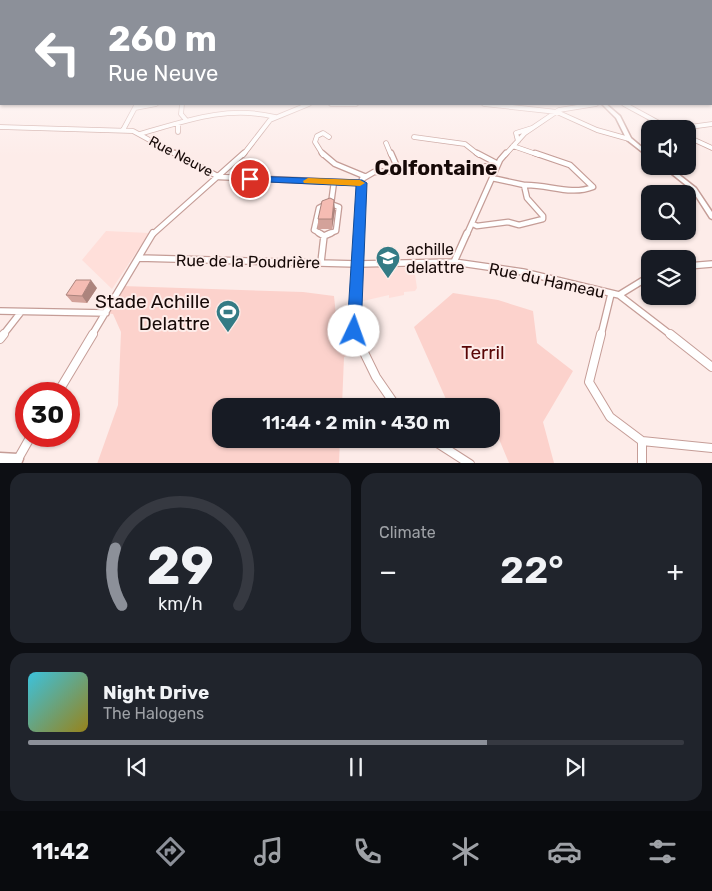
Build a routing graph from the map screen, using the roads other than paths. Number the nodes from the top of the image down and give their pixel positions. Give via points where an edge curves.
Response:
1 (132, 113) edge
2 (181, 113) edge
3 (232, 113) edge
4 (258, 113) edge
5 (286, 113) edge
6 (557, 113) edge
7 (559, 113) edge
8 (613, 113) edge
9 (640, 113) edge
10 (275, 117) junction
11 (186, 120) junction
12 (653, 120) edge
13 (178, 124) junction
14 (712, 124) edge
15 (696, 126) edge
16 (0, 127) edge
17 (123, 130) junction
18 (178, 132) dead end
19 (140, 134) junction
20 (329, 136) dead end
21 (414, 137) dead end
22 (629, 139) junction
23 (696, 141) edge
24 (386, 143) dead end
25 (514, 146) junction
26 (712, 148) edge
27 (641, 149) edge
28 (498, 165) junction
29 (398, 169) junction
30 (217, 175) junction
31 (676, 175) edge
32 (364, 176) junction
33 (492, 178) junction
34 (334, 182) junction
35 (362, 183) junction
36 (524, 185) junction
37 (331, 204) junction
38 (712, 217) edge
39 (473, 224) junction
40 (324, 236) junction
41 (139, 258) junction
42 (321, 262) junction
43 (454, 262) junction
44 (357, 264) junction
45 (712, 264) edge
46 (696, 265) edge
47 (641, 281) edge
48 (615, 295) junction
49 (0, 311) edge
50 (21, 312) junction
51 (106, 313) junction
52 (0, 339) edge
53 (712, 367) edge
54 (64, 382) edge
55 (390, 398) edge
56 (642, 441) junction
57 (25, 447) edge
58 (445, 448) edge
59 (712, 448) edge
60 (0, 458) edge
61 (16, 461) edge
62 (468, 463) edge
63 (642, 463) edge

1 - 17 street
2 - 11 street
3 - 11 street
4 - 10 street
5 - 10 street
6 - 25 street
7 - 22 street via 596,130
8 - 22 street
9 - 12 street
10 - 30 street via 250,148
11 - 13 street
13 - 18 street
13 - 19 street
14 - 15 street
16 - 17 street, Rue Neuve
17 - 19 street, Rue Neuve
19 - 30 street, Rue Neuve
20 - 32 street via 323,133 317,136 315,142 319,152 336,165
21 - 28 street via 465,144
22 - 27 street
23 - 26 street
24 - 29 street
25 - 28 street
25 - 36 street via 570,164 593,187 577,193 535,183
28 - 29 street
28 - 33 street
29 - 32 street
30 - 34 street, Rue Neuve
30 - 41 street via 155,230
31 - 38 street via 694,189
32 - 35 street
33 - 36 street
33 - 39 street
34 - 35 street, Rue Neuve
34 - 37 street
35 - 44 street
36 - 39 street via 527,198 543,219 519,225 508,222
37 - 40 street via 338,207 336,231
37 - 40 street via 318,208 314,230
39 - 43 street
40 - 42 street
41 - 42 street, Rue de la Poudrière
41 - 51 street
42 - 44 street, Rue de la Poudrière
43 - 44 street, Rue du Hameau
43 - 48 street, Rue du Hameau via 523,272
44 - 55 street via 354,331 376,377
45 - 46 street
47 - 48 street
48 - 53 street, Rue du Hameau
48 - 56 street via 589,382 600,405 616,425
49 - 50 street
50 - 51 street
50 - 52 street
51 - 54 street
56 - 59 street
56 - 63 street
57 - 61 street
58 - 62 street
60 - 61 street

